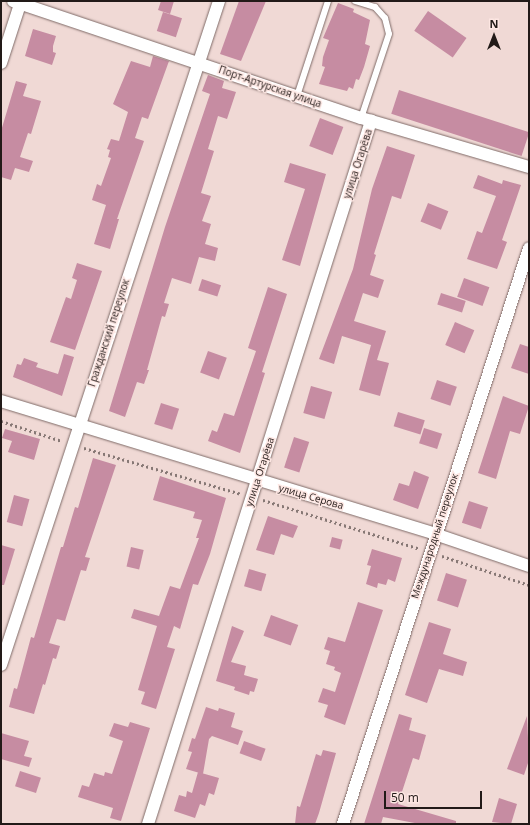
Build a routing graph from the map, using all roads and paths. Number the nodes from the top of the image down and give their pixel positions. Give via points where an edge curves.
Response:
1 (219, 1) edge
2 (328, 1) edge
3 (355, 1) edge
4 (18, 2) edge
5 (199, 62) junction
6 (1, 63) edge
7 (297, 96) junction
8 (366, 119) junction
9 (529, 167) edge
10 (529, 248) edge
11 (1, 401) edge
12 (1, 421) edge
13 (78, 426) junction
14 (72, 444) junction
15 (257, 481) junction
16 (252, 497) junction
17 (435, 534) junction
18 (430, 552) junction
19 (529, 566) edge
20 (529, 585) edge
21 (1, 665) edge
22 (148, 824) edge
23 (343, 824) edge

1 - 5 street, Гражданский переулок
2 - 7 lane
3 - 8 lane via 375,7 385,18 389,34
4 - 5 street, Порт-Артурская улица
4 - 6 street
5 - 7 street, Порт-Артурская улица
5 - 13 street, Гражданский переулок
7 - 8 street, Порт-Артурская улица
8 - 9 street, Порт-Артурская улица
8 - 15 street, улица Огарёва
10 - 17 street, Международный переулок
11 - 13 street, улица Серова
12 - 14 path
13 - 14 street, Гражданский переулок
13 - 15 street, улица Серова
14 - 16 path
14 - 21 street, Гражданский переулок
15 - 16 street, улица Огарёва
15 - 17 street, улица Серова
16 - 18 path
16 - 22 street, улица Огарёва
17 - 18 street, Международный переулок
17 - 19 street, улица Серова
18 - 20 path
18 - 23 street, Международный переулок

